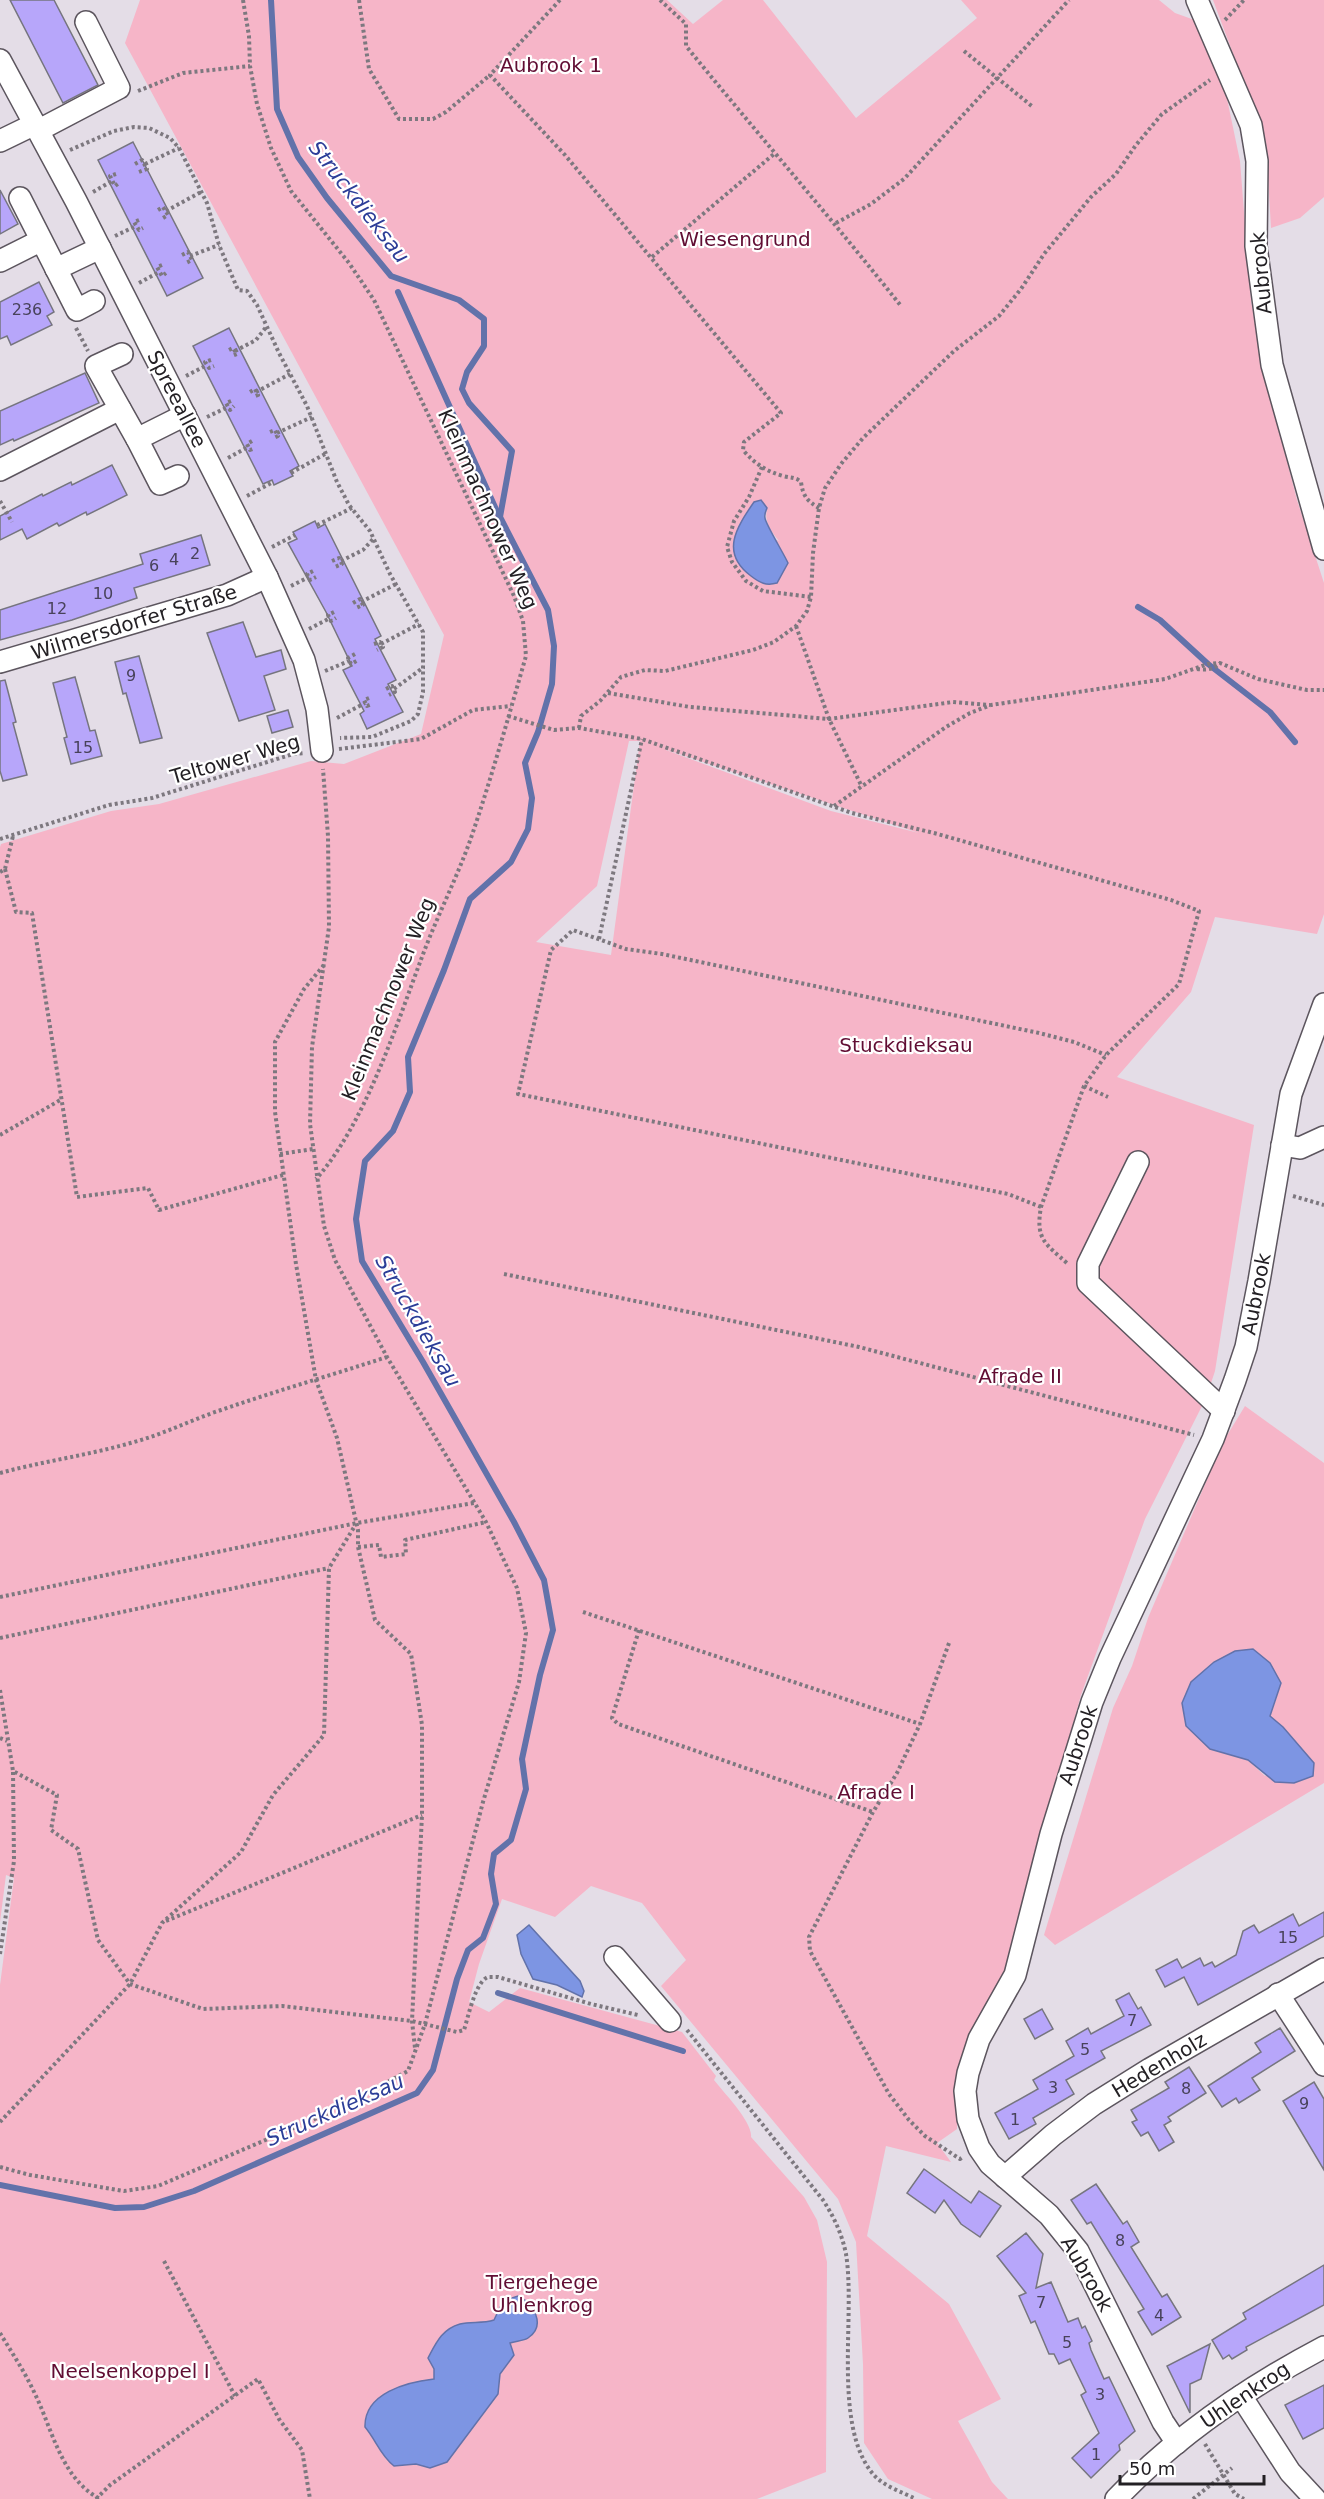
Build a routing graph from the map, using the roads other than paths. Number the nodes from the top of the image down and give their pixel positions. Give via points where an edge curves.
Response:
1 (1197, 0) edge
2 (86, 22) dead end
3 (0, 60) edge
4 (37, 127) junction
5 (0, 141) edge
6 (20, 198) dead end
7 (40, 241) junction
8 (100, 248) junction
9 (0, 261) edge
10 (56, 269) junction
11 (85, 306) road end
12 (122, 354) dead end
13 (120, 409) junction
14 (185, 415) junction
15 (137, 439) junction
16 (0, 470) edge
17 (178, 476) dead end
18 (1324, 549) edge
19 (267, 577) junction
20 (0, 662) edge
21 (322, 751) road end
22 (1324, 1004) edge
23 (1324, 1137) edge
24 (1282, 1145) junction
25 (1138, 1162) dead end
26 (1224, 1411) junction
27 (615, 1958) dead end
28 (1324, 1969) edge
29 (1278, 1994) junction
30 (670, 2021) road end
31 (1324, 2066) edge
32 (1005, 2177) junction
33 (1324, 2346) edge
34 (1240, 2396) junction
35 (1177, 2443) junction
36 (1116, 2499) edge
37 (1315, 2499) edge

1 - 18 street, Aubrook via 1251,125 1257,162 1256,246 1272,365
2 - 4 street via 119,88
3 - 4 street, Spreeallee
4 - 5 street
4 - 8 street, Spreeallee
6 - 7 street
7 - 9 street
7 - 10 street
8 - 10 street
8 - 14 street, Spreeallee
10 - 11 street
12 - 13 street via 96,366
13 - 15 street
13 - 16 street
14 - 15 street
14 - 19 street, Spreeallee
15 - 17 street via 160,484
19 - 20 street, Wilmersdorfer Straße via 227,596
19 - 21 street, Spreeallee via 304,660
22 - 24 street, Aubrook via 1291,1094
23 - 24 street via 1300,1148
24 - 26 street, Aubrook via 1246,1347
25 - 26 street via 1088,1264 1088,1283
26 - 32 street, Aubrook via 1092,1702 1051,1834 1015,1976 970,2059 968,2119 979,2148
27 - 30 street
28 - 29 street, Hedenholz
29 - 31 street
29 - 32 street, Hedenholz via 1094,2104
32 - 35 street, Aubrook via 1049,2215 1078,2251
33 - 34 street, Uhlenkrog
34 - 35 street, Uhlenkrog
34 - 37 street via 1290,2472
35 - 36 street, Uhlenkrog

